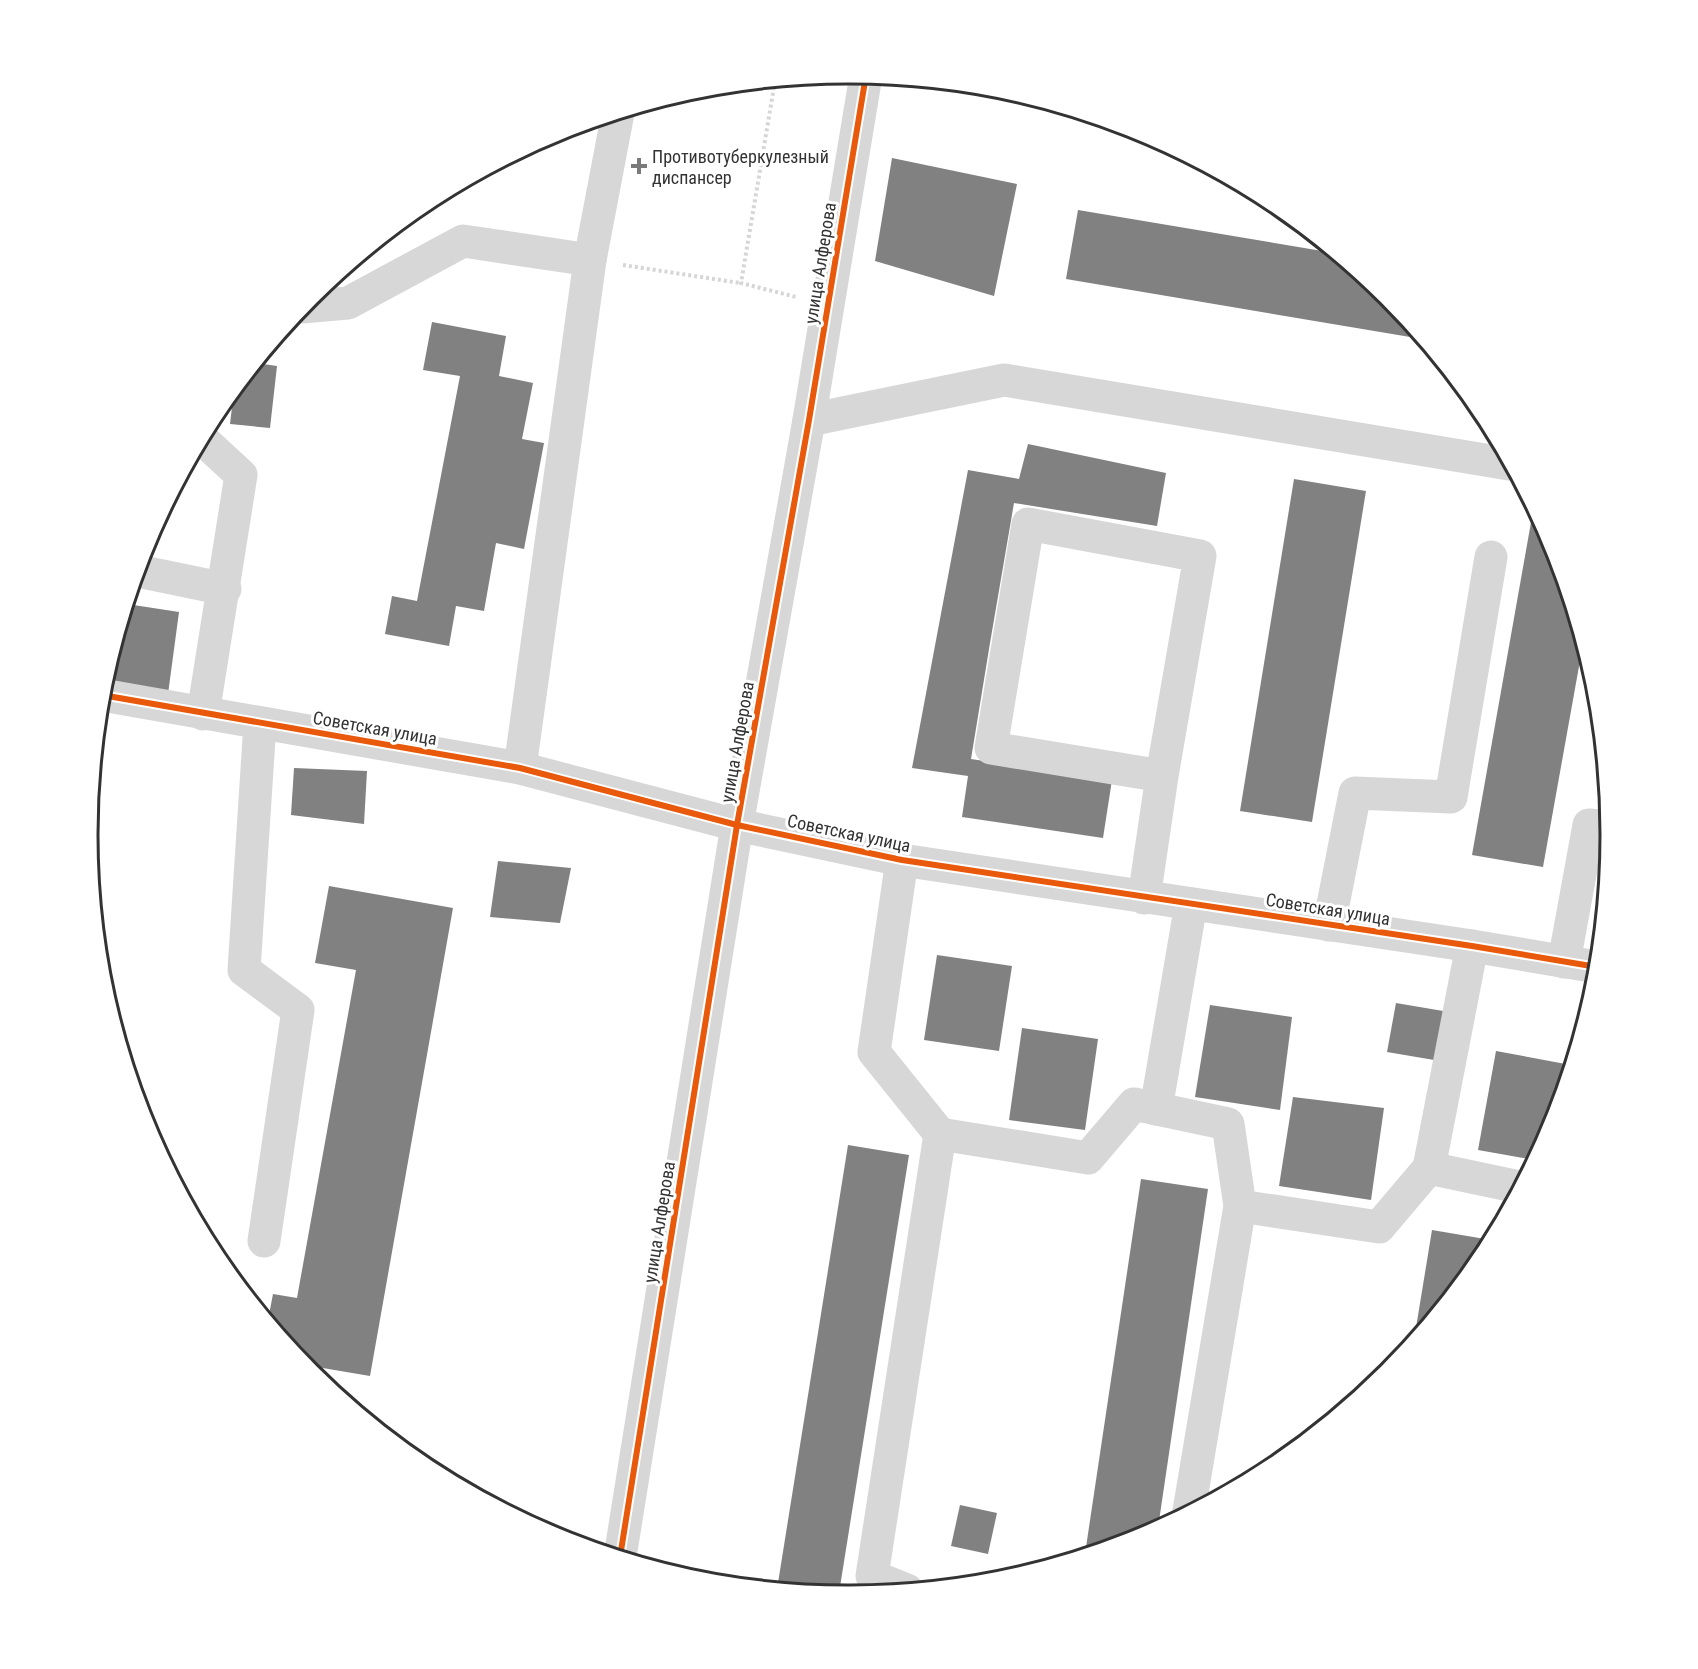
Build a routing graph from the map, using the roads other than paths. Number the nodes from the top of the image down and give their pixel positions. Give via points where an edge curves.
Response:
1 (864, 85) edge
2 (616, 122) edge
3 (590, 260) junction
4 (316, 306) edge
5 (809, 420) junction
6 (208, 445) edge
7 (1501, 463) edge
8 (1491, 557) dead end
9 (146, 573) edge
10 (225, 589) junction
11 (112, 697) edge
12 (203, 714) junction
13 (260, 723) junction
14 (520, 768) junction
15 (1162, 776) junction
16 (737, 825) junction
17 (1600, 826) edge
18 (902, 860) junction
19 (1144, 898) junction
20 (1191, 904) junction
21 (1329, 925) junction
22 (1472, 946) junction
23 (1564, 962) junction
24 (1587, 966) edge
25 (1156, 1109) junction
26 (940, 1134) junction
27 (1429, 1168) junction
28 (1512, 1185) edge
29 (1240, 1206) junction
30 (264, 1241) dead end
31 (1190, 1503) edge
32 (621, 1549) edge
33 (890, 1583) edge

1 - 5 street, улица Алферова
2 - 3 street
3 - 4 street via 463,241 348,303
3 - 14 street
5 - 7 street via 1004,380
5 - 16 street, улица Алферова
6 - 10 street via 241,475
8 - 21 street via 1451,798 1355,794
9 - 10 street
10 - 12 street
11 - 12 street, Советская улица
12 - 13 street, Советская улица
13 - 14 street, Советская улица
13 - 30 street via 244,970 298,1010
14 - 16 street, Советская улица
15 - 15 street via 1200,556 1028,524 991,748
15 - 19 street
16 - 18 street, Советская улица
16 - 32 street, улица Алферова
17 - 23 street via 1589,825
18 - 19 street, Советская улица
18 - 26 street via 874,1052
19 - 20 street, Советская улица
20 - 21 street, Советская улица
20 - 25 street
21 - 22 street, Советская улица
22 - 23 street, Советская улица
22 - 27 street
23 - 24 street, Советская улица
25 - 26 street via 1134,1104 1088,1158
25 - 29 street via 1228,1124
26 - 33 street via 872,1576
27 - 28 street
27 - 29 street via 1378,1227
29 - 31 street

